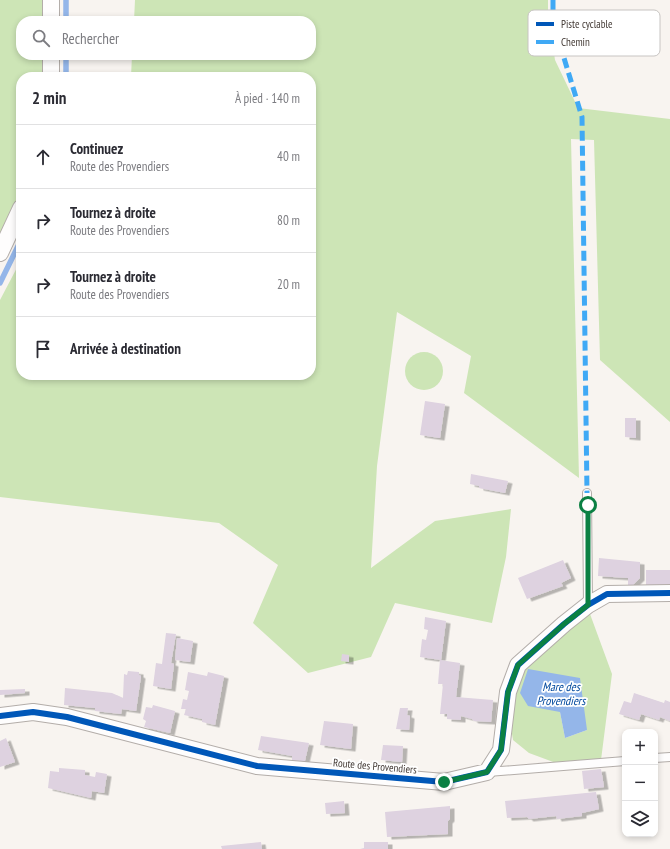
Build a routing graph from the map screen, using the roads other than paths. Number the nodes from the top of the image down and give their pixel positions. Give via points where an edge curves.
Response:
1 (51, 0) edge
2 (51, 16) edge
3 (51, 60) edge
4 (51, 72) edge
5 (16, 219) edge
6 (0, 253) edge
7 (587, 493) dead end
8 (670, 593) edge
9 (588, 605) junction
10 (0, 716) edge
11 (670, 757) edge
12 (658, 758) edge
13 (622, 761) edge
14 (487, 772) junction

1 - 2 street
3 - 4 street
5 - 6 street
7 - 9 lane
8 - 9 street via 607,594
9 - 14 street via 518,665 508,692 501,750
10 - 14 street, Route des Provendiers via 33,712 67,717 257,766 444,782
11 - 12 lane
13 - 14 lane

